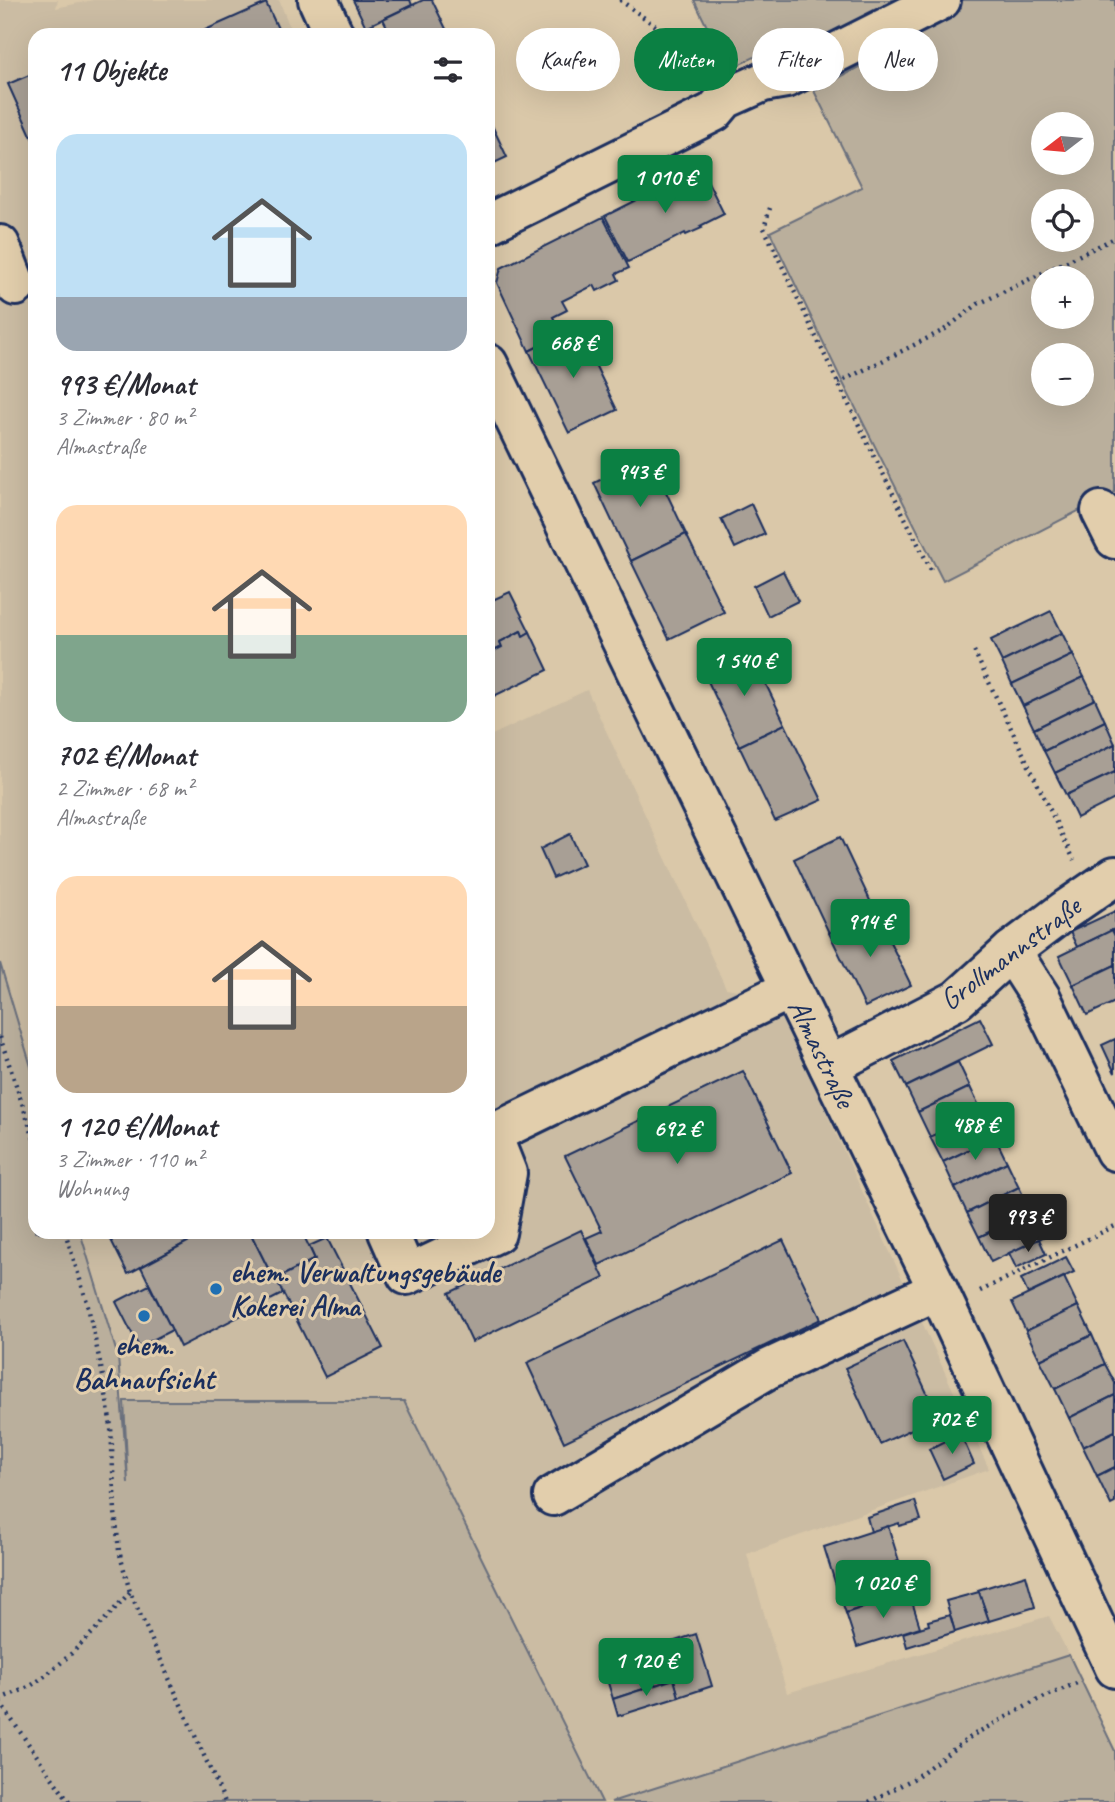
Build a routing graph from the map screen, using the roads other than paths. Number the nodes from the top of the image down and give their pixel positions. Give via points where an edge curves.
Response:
1 (318, 0) edge
2 (941, 0) edge
3 (331, 28) edge
4 (495, 221) edge
5 (0, 245) edge
6 (16, 286) dead end
7 (495, 378) edge
8 (1105, 883) edge
9 (1011, 951) junction
10 (791, 989) junction
11 (829, 1066) junction
12 (495, 1133) edge
13 (495, 1146) edge
14 (1115, 1151) edge
15 (495, 1233) edge
16 (391, 1239) edge
17 (483, 1239) edge
18 (943, 1298) junction
19 (553, 1496) dead end
20 (1115, 1667) edge

1 - 3 street
2 - 4 street via 786,78 763,82 725,99 714,112
5 - 6 street
7 - 10 street, Almastraße
8 - 9 street, Grollmannstraße
9 - 11 street, Grollmannstraße via 957,1000
9 - 14 street via 1041,998
10 - 11 street, Almastraße
10 - 12 street
11 - 18 street, Almastraße
13 - 15 street via 507,1173
16 - 17 street via 407,1275
18 - 19 street via 768,1369
18 - 20 street, Almastraße

